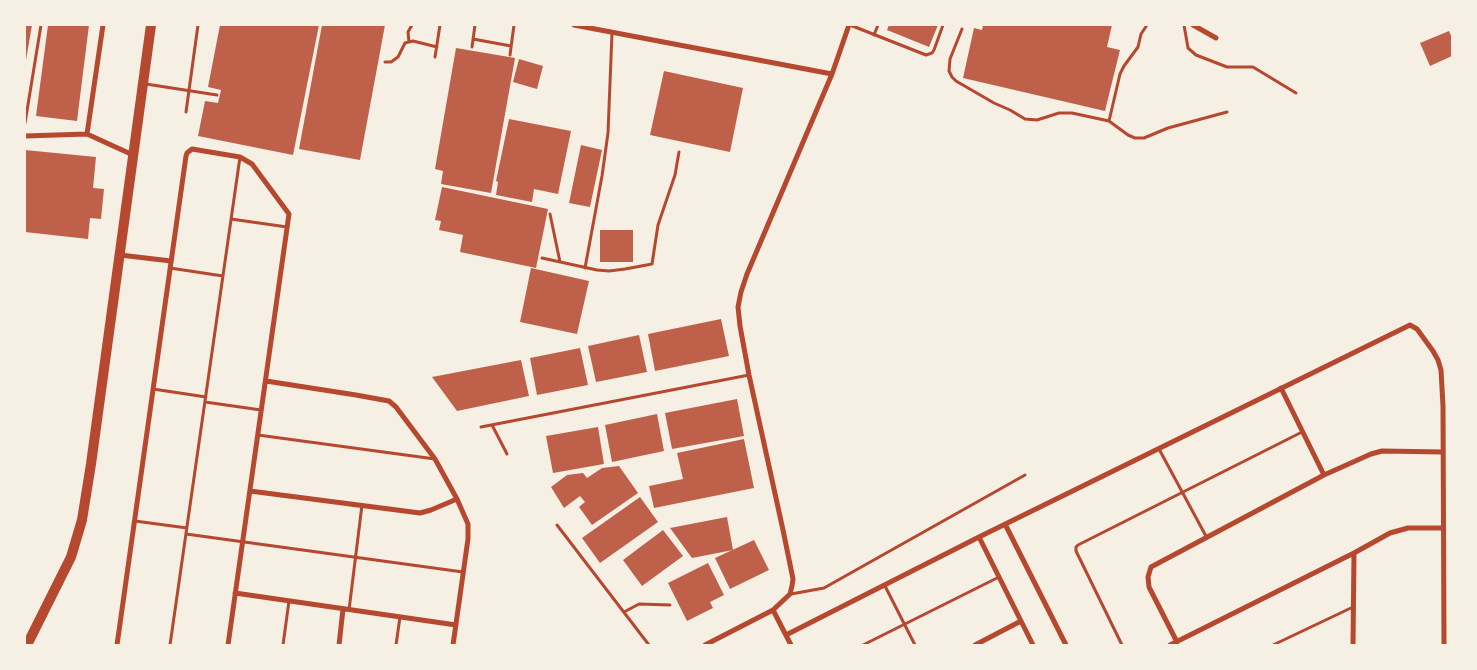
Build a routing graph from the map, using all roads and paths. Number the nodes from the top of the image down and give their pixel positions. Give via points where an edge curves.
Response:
1 (40, 25) edge
2 (103, 25) edge
3 (151, 25) edge
4 (198, 25) edge
5 (412, 25) edge
6 (440, 25) edge
7 (476, 25) edge
8 (514, 25) edge
9 (574, 25) edge
10 (850, 25) edge
11 (878, 25) edge
12 (943, 25) edge
13 (1147, 25) edge
14 (1184, 25) edge
15 (1193, 25) edge
16 (962, 29) dead end
17 (612, 32) junction
18 (874, 35) junction
19 (1216, 38) dead end
20 (473, 39) junction
21 (408, 42) junction
22 (511, 46) junction
23 (437, 47) junction
24 (472, 47) dead end
25 (510, 55) dead end
26 (435, 57) dead end
27 (385, 62) dead end
28 (832, 74) junction
29 (143, 84) junction
30 (189, 91) junction
31 (1296, 93) dead end
32 (217, 95) dead end
33 (186, 112) dead end
34 (1227, 112) dead end
35 (1109, 121) junction
36 (25, 123) edge
37 (87, 134) junction
38 (25, 136) edge
39 (679, 152) dead end
40 (133, 155) junction
41 (240, 157) junction
42 (550, 214) dead end
43 (231, 219) junction
44 (287, 227) junction
45 (120, 255) junction
46 (542, 258) dead end
47 (171, 261) junction
48 (560, 262) junction
49 (170, 268) junction
50 (585, 268) junction
51 (223, 276) junction
52 (749, 375) junction
53 (266, 381) junction
54 (1281, 388) junction
55 (153, 389) junction
56 (206, 397) junction
57 (205, 402) junction
58 (262, 410) junction
59 (492, 425) junction
60 (481, 428) dead end
61 (1303, 432) junction
62 (258, 435) junction
63 (1159, 448) junction
64 (1443, 452) junction
65 (507, 454) dead end
66 (435, 459) junction
67 (1025, 475) dead end
68 (1324, 475) junction
69 (250, 491) junction
70 (1183, 493) junction
71 (458, 499) junction
72 (362, 504) junction
73 (134, 521) junction
74 (1005, 524) junction
75 (557, 525) dead end
76 (187, 528) junction
77 (1443, 528) junction
78 (186, 534) junction
79 (979, 537) junction
80 (1207, 538) junction
81 (243, 541) junction
82 (1354, 553) junction
83 (355, 557) junction
84 (464, 572) junction
85 (999, 576) junction
86 (885, 586) junction
87 (235, 593) junction
88 (790, 594) junction
89 (289, 601) junction
90 (670, 605) dead end
91 (1353, 607) junction
92 (346, 609) junction
93 (773, 610) junction
94 (624, 612) junction
95 (400, 617) junction
96 (1021, 621) junction
97 (456, 625) junction
98 (904, 625) junction
99 (786, 635) junction
100 (1177, 642) junction
101 (27, 645) edge
102 (117, 645) edge
103 (170, 645) edge
104 (228, 645) edge
105 (283, 645) edge
106 (339, 645) edge
107 (396, 645) edge
108 (453, 645) edge
109 (649, 645) edge
110 (705, 645) edge
111 (791, 645) edge
112 (863, 645) edge
113 (915, 645) edge
114 (975, 645) edge
115 (1033, 645) edge
116 (1066, 645) edge
117 (1122, 645) edge
118 (1170, 645) edge
119 (1274, 645) edge
120 (1353, 645) edge
121 (1444, 645) edge

1 - 36 lane
2 - 37 street
3 - 29 main road
4 - 30 lane
5 - 21 lane
6 - 23 lane
7 - 20 lane
8 - 22 lane
9 - 17 street
10 - 18 lane
10 - 28 street
11 - 18 lane
12 - 18 lane via 934,50 926,56
13 - 35 lane via 1138,47 1120,74
14 - 31 lane via 1188,48 1196,56 1227,67 1253,67
15 - 19 street
16 - 35 lane via 948,65 956,81 1024,119 1072,113
17 - 28 street
17 - 50 lane via 608,133
20 - 22 lane
20 - 24 lane
21 - 23 lane
21 - 27 lane via 398,58
22 - 25 lane
23 - 26 lane
28 - 52 street via 740,292 738,307
29 - 30 lane
29 - 40 main road
30 - 32 lane
30 - 33 lane
34 - 35 lane via 1144,138 1128,135
37 - 38 street
37 - 40 street
39 - 50 lane via 675,176 658,225 652,264 609,271
40 - 45 main road
41 - 43 lane
41 - 44 street via 252,164 290,214
41 - 47 street via 192,149 187,153
42 - 48 lane
43 - 44 lane
43 - 51 lane
44 - 53 street
45 - 47 street
45 - 101 main road via 82,520 71,558
46 - 48 lane
47 - 49 street
48 - 50 lane
49 - 51 lane
49 - 55 street
51 - 56 lane
52 - 59 lane
52 - 88 street via 793,579
53 - 58 street
53 - 66 street via 389,401
54 - 61 street
54 - 63 street
54 - 64 street via 1410,325 1433,351 1441,370
55 - 56 lane
55 - 73 street
56 - 57 lane
57 - 58 lane
57 - 76 lane
58 - 62 street
59 - 60 lane
59 - 65 lane
61 - 68 street
61 - 70 lane
62 - 66 lane
62 - 69 street
63 - 70 lane
63 - 74 street
64 - 68 street via 1371,454
64 - 77 street
66 - 71 street
67 - 88 lane via 824,588
68 - 80 street
69 - 72 street
69 - 81 street
70 - 80 lane
70 - 117 lane via 1076,548
71 - 72 street via 420,513
71 - 84 street via 468,524
72 - 83 lane
73 - 76 lane
73 - 102 street
74 - 79 street
74 - 116 street
75 - 94 lane
76 - 78 lane
77 - 82 street via 1397,530
77 - 121 street
78 - 81 lane
78 - 103 lane
79 - 85 street
79 - 86 street
80 - 100 street via 1151,567 1148,577 1149,587
81 - 83 lane
81 - 87 street
82 - 91 street
82 - 100 street
83 - 84 lane
83 - 92 lane
84 - 97 street
85 - 96 street
85 - 98 lane
86 - 98 lane
86 - 99 street
87 - 89 street
87 - 104 street
88 - 93 street
89 - 92 street
89 - 105 lane
90 - 94 lane via 639,604
91 - 119 lane
91 - 120 street
92 - 95 street
92 - 106 street
93 - 99 street
93 - 110 street
94 - 109 lane
95 - 97 street
95 - 107 lane
96 - 114 street
96 - 115 street
97 - 108 street
98 - 112 lane
98 - 113 lane
99 - 111 street
100 - 118 street

